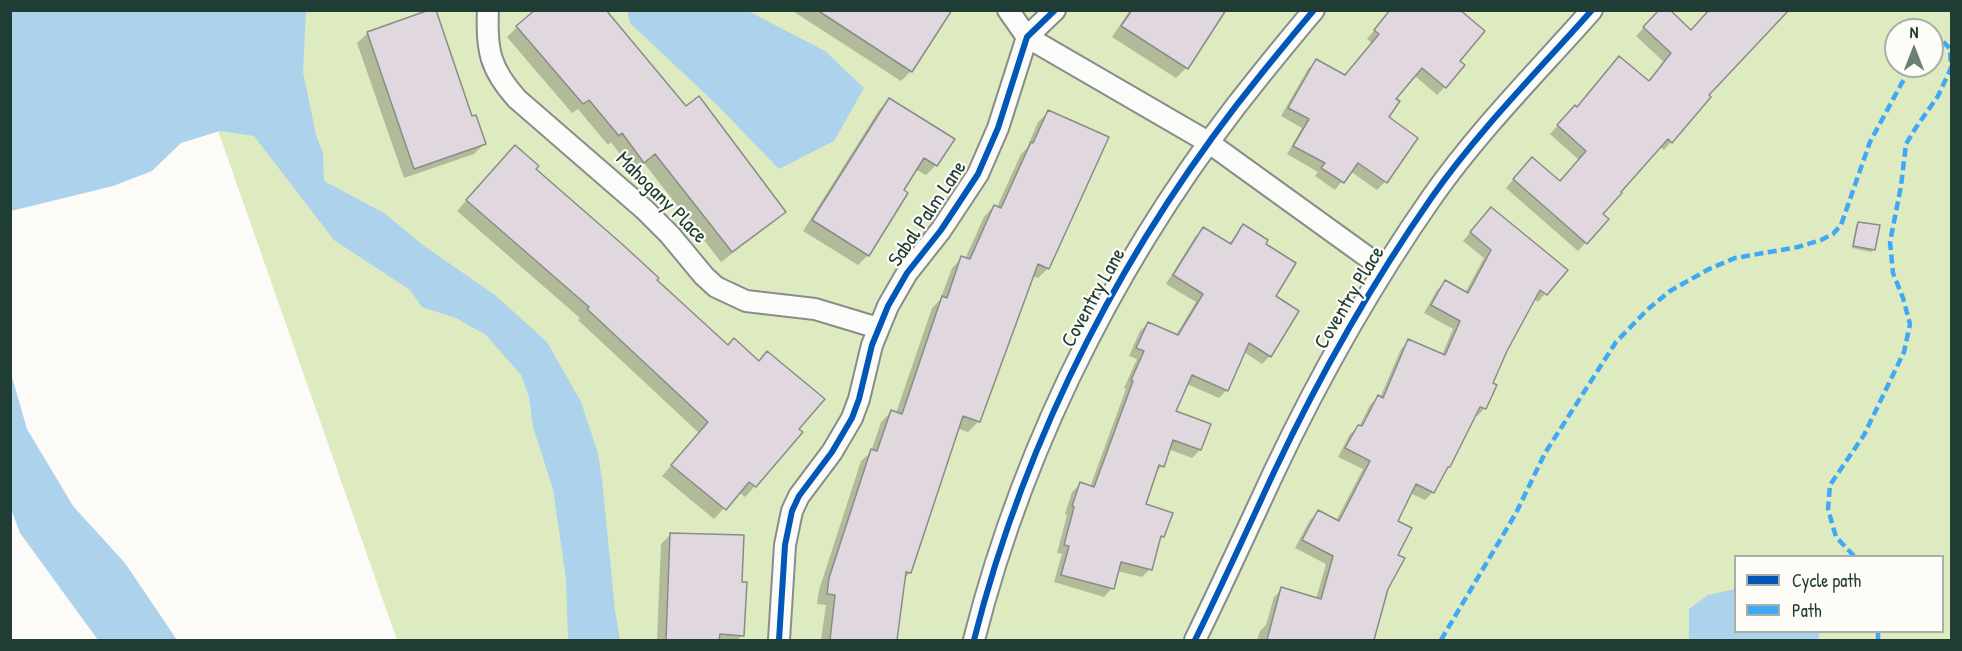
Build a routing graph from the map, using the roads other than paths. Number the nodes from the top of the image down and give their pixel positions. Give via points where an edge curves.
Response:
1 (488, 10) edge
2 (1008, 10) edge
3 (1055, 10) edge
4 (1314, 10) edge
5 (1592, 10) edge
6 (1027, 37) junction
7 (1208, 142) junction
8 (1384, 269) junction
9 (878, 328) junction
10 (779, 640) edge
11 (974, 640) edge
12 (1195, 640) edge

1 - 9 street, Mahogany Place via 490,56 506,87 645,210 716,287 746,302 815,309
2 - 6 street
3 - 6 street
4 - 7 street, Coventry Lane
5 - 8 street, Coventry Place via 1482,133 1433,195
6 - 7 street, Coventry Place
6 - 9 street, Sabal Palm Lane via 998,128 978,174 907,273
7 - 8 street, Coventry Place
7 - 11 street, Coventry Lane via 1123,276 1080,356 1009,525
8 - 12 street, Coventry Place via 1275,470
9 - 10 street, Sabal Palm Lane via 852,418 792,511 785,545

